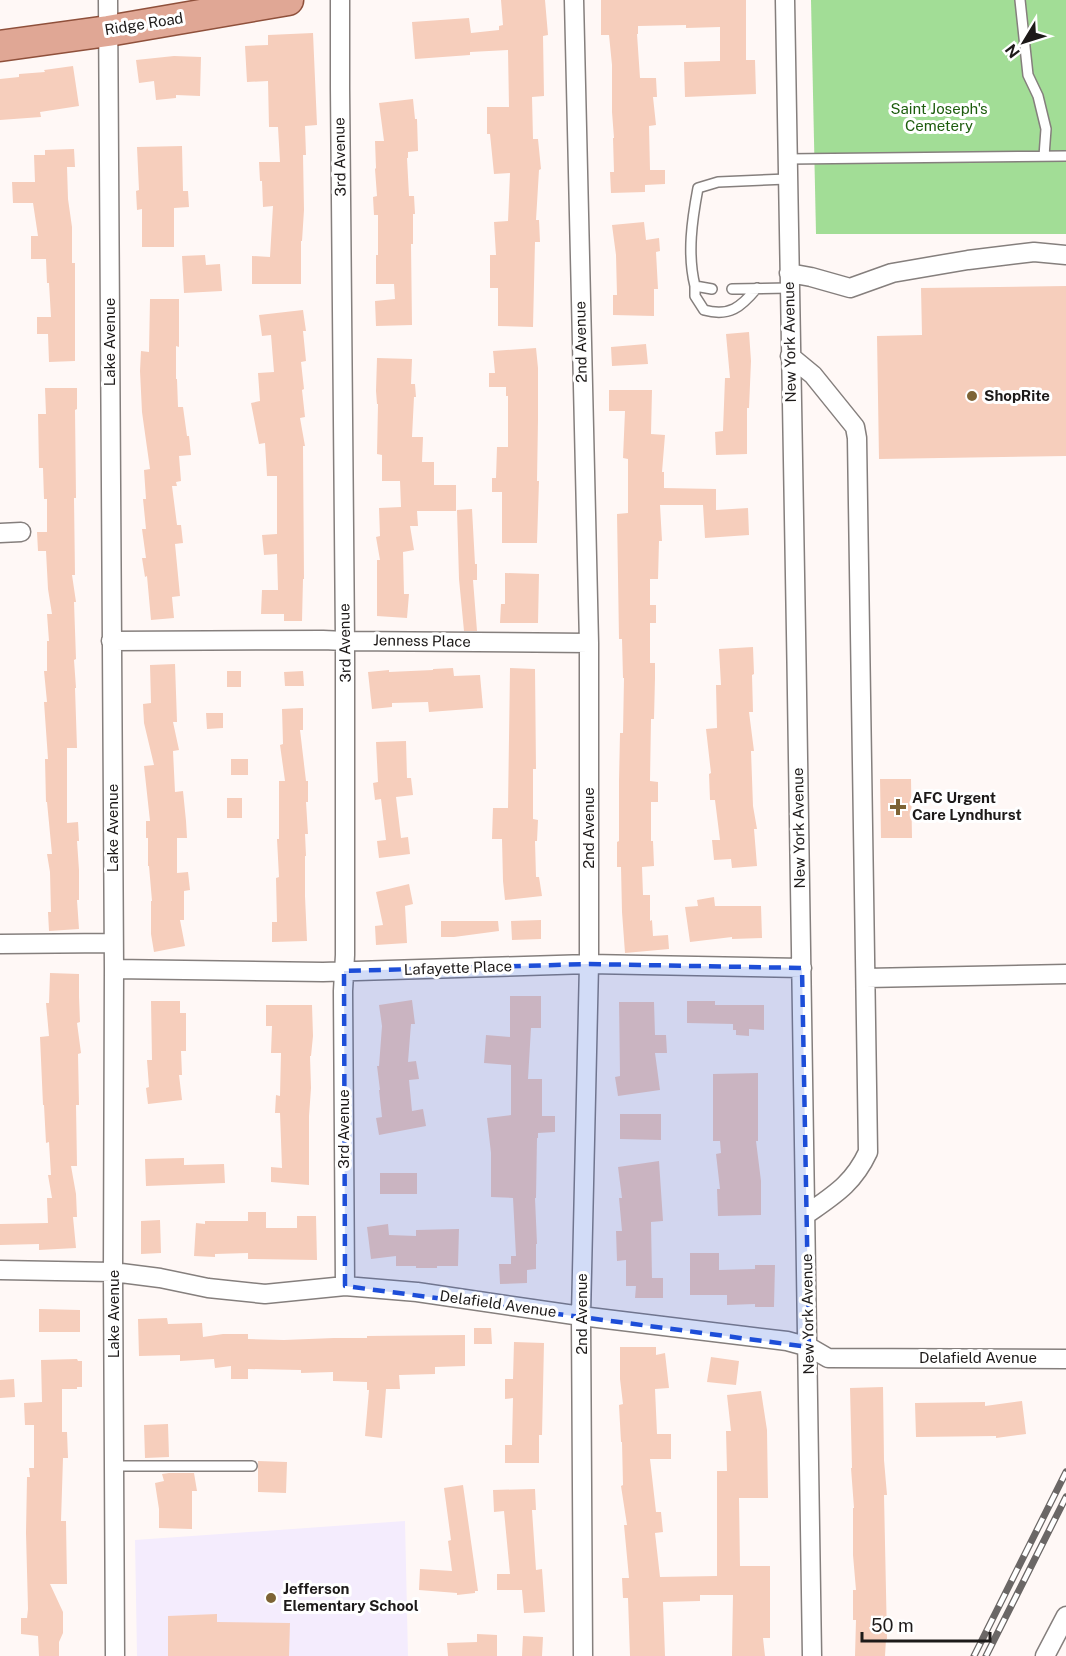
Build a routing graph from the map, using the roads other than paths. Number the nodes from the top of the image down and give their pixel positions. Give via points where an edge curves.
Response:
1 (108, 0) edge
2 (288, 0) edge
3 (340, 0) edge
4 (574, 0) edge
5 (785, 0) edge
6 (1020, 0) edge
7 (108, 31) junction
8 (0, 46) edge
9 (1044, 156) junction
10 (1066, 156) edge
11 (787, 159) junction
12 (787, 179) junction
13 (1066, 255) edge
14 (789, 280) junction
15 (695, 285) junction
16 (757, 288) junction
17 (712, 289) dead end
18 (732, 289) dead end
19 (790, 356) junction
20 (0, 532) edge
21 (21, 532) dead end
22 (111, 641) junction
23 (345, 641) junction
24 (589, 643) junction
25 (113, 943) junction
26 (0, 944) edge
27 (589, 964) junction
28 (802, 968) junction
29 (114, 969) junction
30 (344, 971) junction
31 (1066, 974) edge
32 (866, 978) junction
33 (807, 1214) junction
34 (0, 1270) edge
35 (113, 1272) junction
36 (345, 1286) junction
37 (581, 1316) junction
38 (809, 1347) junction
39 (1066, 1359) edge
40 (114, 1466) junction
41 (252, 1466) dead end
42 (1066, 1616) edge
43 (116, 1656) edge
44 (583, 1656) edge
45 (812, 1656) edge
46 (1045, 1656) edge

1 - 7 street, Lake Avenue
2 - 7 main road, Ridge Road
3 - 23 street, 3rd Avenue
4 - 24 street, 2nd Avenue
5 - 11 street, New York Avenue
6 - 9 lane via 1028,75 1046,129
7 - 8 main road, Ridge Road
7 - 22 street, Lake Avenue
9 - 10 lane
9 - 11 lane
11 - 12 street, New York Avenue
12 - 14 street, New York Avenue
12 - 15 lane via 718,182 698,188 692,225
13 - 14 street via 1034,252 968,260 892,273 850,288
14 - 16 lane
14 - 19 street, New York Avenue
15 - 16 lane via 695,296 704,310 716,313 739,307
15 - 17 lane
16 - 18 lane
19 - 28 street, New York Avenue
19 - 32 street via 813,375 855,427 857,438
20 - 21 street
22 - 23 street, Jenness Place
22 - 25 street, Lake Avenue
23 - 24 street, Jenness Place
23 - 30 street, 3rd Avenue
24 - 27 street, 2nd Avenue
25 - 26 street
25 - 29 street, Lake Avenue
27 - 28 street, Lafayette Place
27 - 30 street, Lafayette Place
27 - 37 street, 2nd Avenue
28 - 33 street, New York Avenue
29 - 30 street, Lafayette Place
29 - 35 street, Lake Avenue
30 - 36 street, 3rd Avenue
31 - 32 street
32 - 33 street via 868,1152 844,1187
33 - 38 street, New York Avenue
34 - 35 street, Delafield Avenue
35 - 36 street, Delafield Avenue via 265,1294
35 - 40 street, Lake Avenue
36 - 37 street, Delafield Avenue via 417,1292
37 - 38 street, Delafield Avenue
37 - 44 street, 2nd Avenue
38 - 39 street, Delafield Avenue via 828,1358
38 - 45 street, New York Avenue
40 - 41 lane
40 - 43 street, Lake Avenue
42 - 46 street

